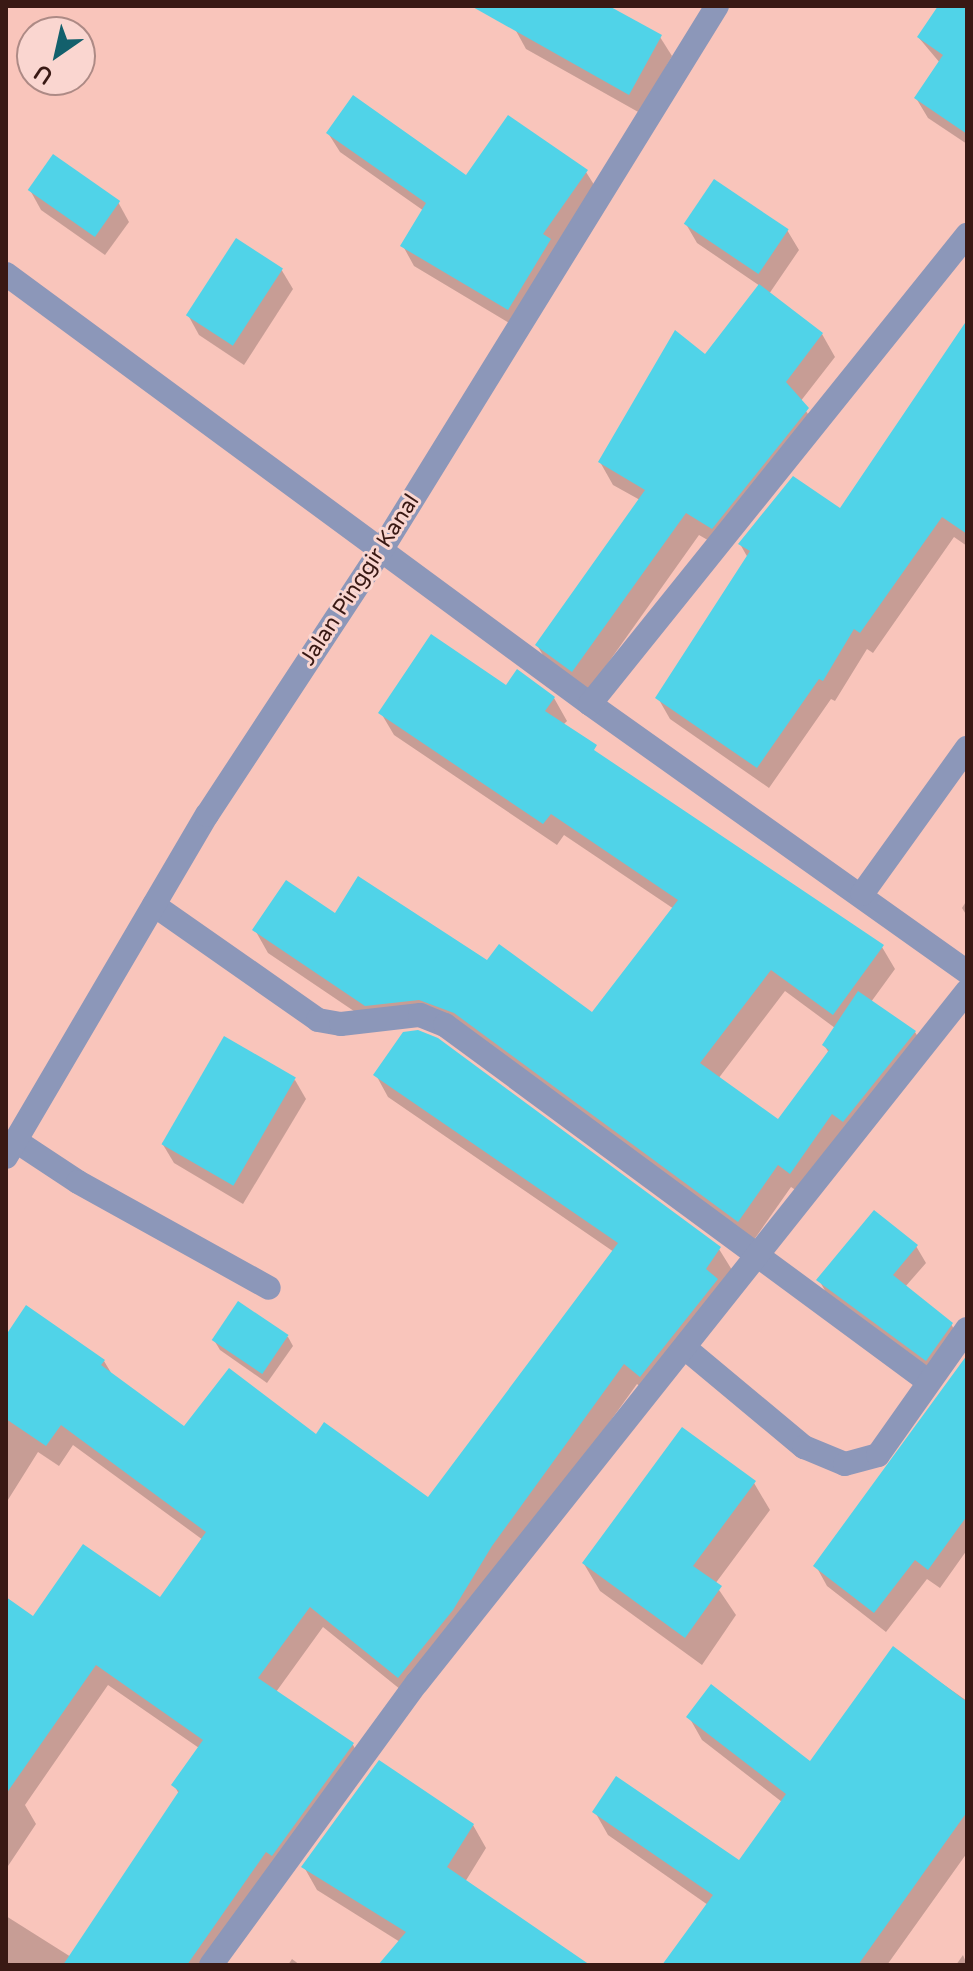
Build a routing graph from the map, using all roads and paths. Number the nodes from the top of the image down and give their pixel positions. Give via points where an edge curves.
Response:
1 (717, 6) edge
2 (967, 235) edge
3 (6, 274) edge
4 (382, 549) junction
5 (590, 704) junction
6 (967, 748) edge
7 (862, 894) junction
8 (154, 905) junction
9 (967, 972) edge
10 (967, 991) edge
11 (11, 1149) edge
12 (759, 1254) junction
13 (269, 1288) dead end
14 (967, 1329) edge
15 (685, 1348) junction
16 (929, 1382) junction
17 (211, 1965) edge

1 - 4 street, Jalan Pinggir Kanal
2 - 5 street
3 - 4 street
4 - 5 street
4 - 8 street, Jalan Pinggir Kanal
5 - 7 street
6 - 7 street
7 - 9 street
8 - 11 street, Jalan Pinggir Kanal
8 - 12 street via 318,1020 341,1024 420,1015 445,1025
10 - 12 street
11 - 13 street
12 - 15 street
12 - 16 street
14 - 16 street
15 - 16 street via 804,1447 845,1464 878,1455
15 - 17 street via 417,1683

